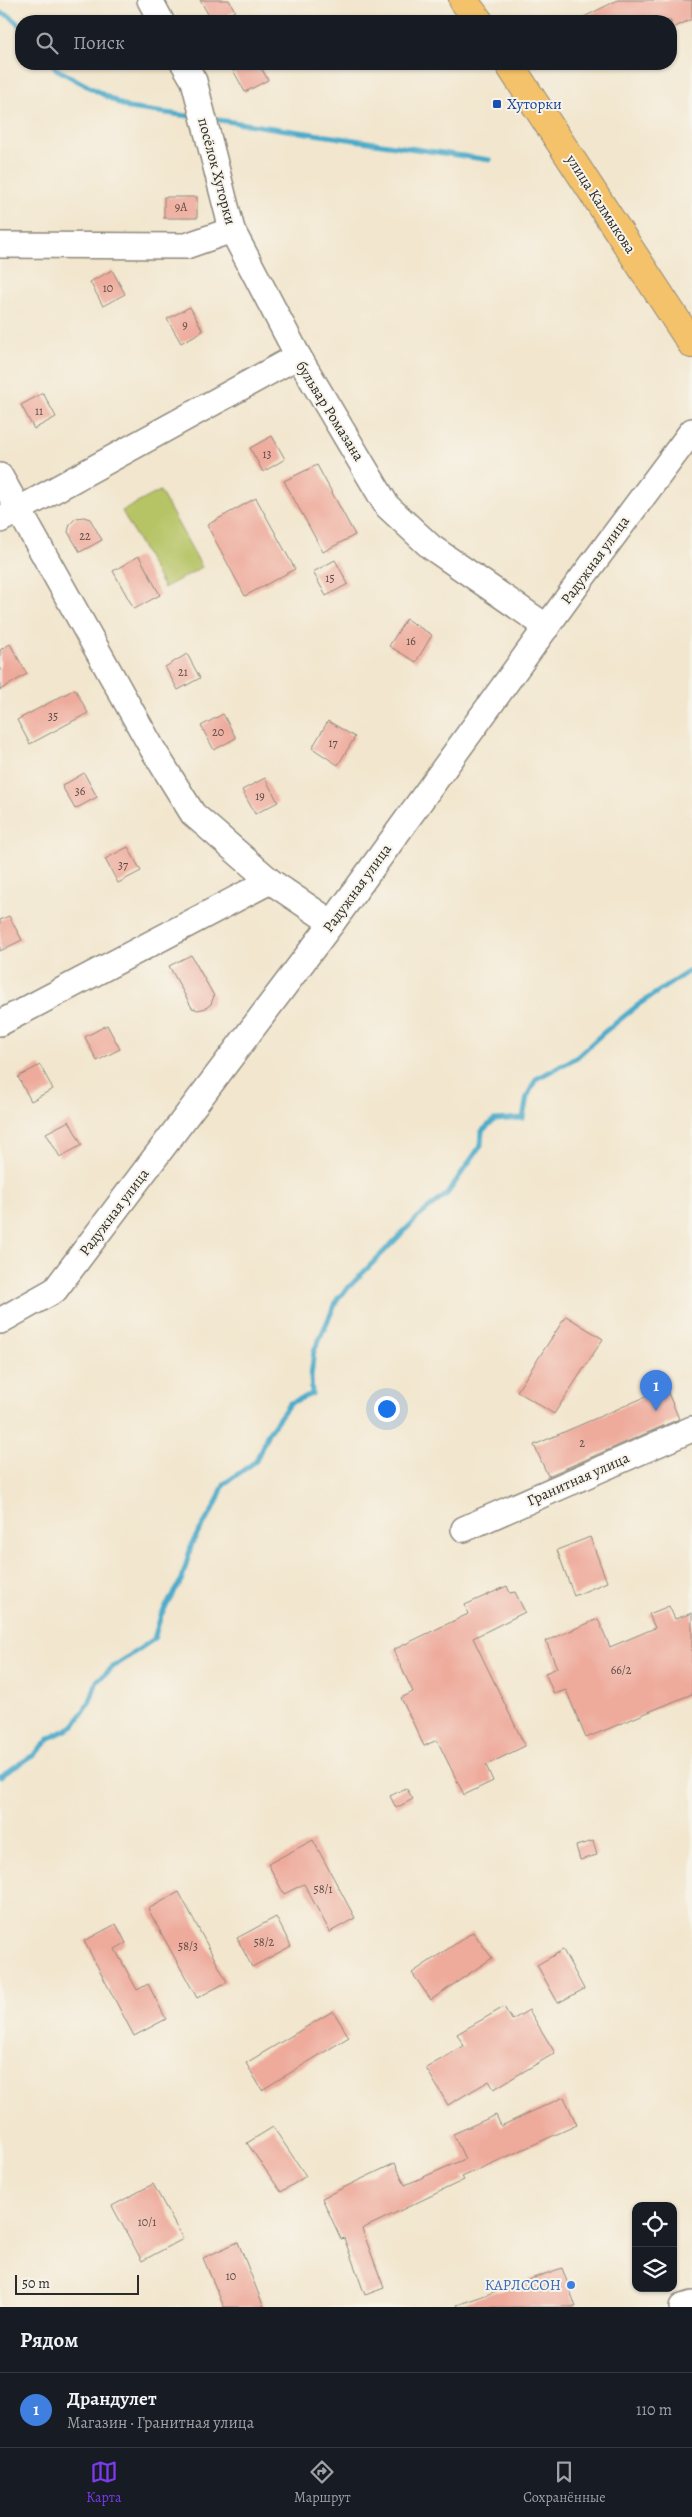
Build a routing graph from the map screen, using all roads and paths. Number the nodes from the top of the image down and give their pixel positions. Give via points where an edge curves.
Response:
1 (150, 0) edge
2 (463, 0) edge
3 (158, 15) edge
4 (474, 15) edge
5 (188, 70) edge
6 (513, 70) edge
7 (232, 230) junction
8 (0, 245) edge
9 (692, 344) edge
10 (298, 356) junction
11 (692, 431) edge
12 (0, 476) edge
13 (9, 515) edge
14 (547, 627) junction
15 (270, 881) junction
16 (332, 923) junction
17 (0, 1023) edge
18 (0, 1321) edge
19 (692, 1429) edge
20 (464, 1529) dead end
21 (692, 2304) edge
22 (682, 2307) edge

1 - 3 street
2 - 4 main road
5 - 7 street, посёлок Хуторки via 194,81
6 - 9 main road, улица Калмыкова
7 - 8 street via 186,246
7 - 10 street, посёлок Хуторки
10 - 13 street, бульвар Ромазана
10 - 14 street, бульвар Ромазана via 387,506 430,548
11 - 14 street, Радужная улица
12 - 13 street
13 - 15 street via 193,814
14 - 16 street, Радужная улица
15 - 16 street
15 - 17 street
16 - 18 street, Радужная улица via 55,1290
19 - 20 street, Гранитная улица
21 - 22 street

